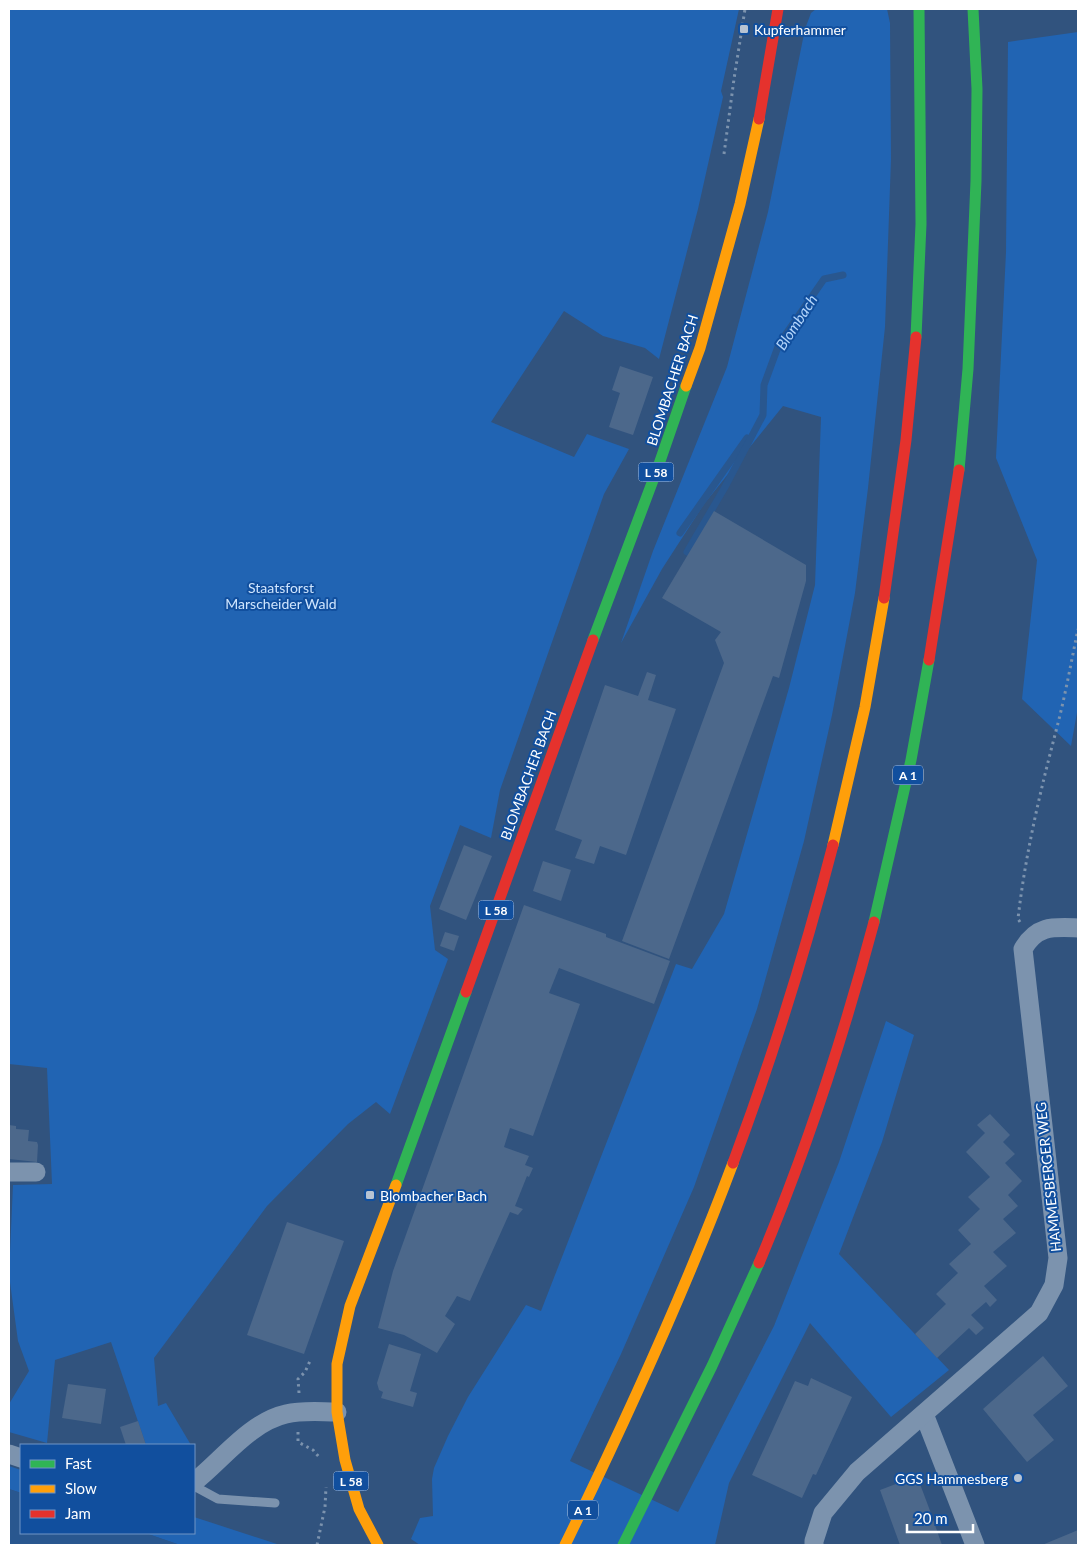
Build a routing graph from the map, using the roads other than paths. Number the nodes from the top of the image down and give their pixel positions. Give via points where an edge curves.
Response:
1 (778, 9) edge
2 (919, 9) edge
3 (973, 9) edge
4 (1078, 928) edge
5 (9, 1172) edge
6 (36, 1172) dead end
7 (337, 1412) junction
8 (924, 1414) junction
9 (195, 1481) edge
10 (195, 1487) edge
11 (275, 1503) dead end
12 (378, 1545) edge
13 (565, 1545) edge
14 (623, 1545) edge
15 (814, 1545) edge
16 (975, 1545) edge

1 - 7 main road, BLOMBACHER BACH / L 58 via 757,132 700,348 350,1306 337,1364
2 - 13 main road, A 1 via 921,208 915,350 903,476 871,680 855,756 795,986 768,1068 673,1317
3 - 14 main road, A 1 via 977,89 975,213 970,348 960,465 924,694 893,847 858,988 794,1178 726,1339
4 - 8 street, HAMMESBERGER WEG via 1055,927 1040,931 1029,938 1023,949 1058,1258 1054,1285 1039,1313
5 - 6 street
7 - 9 street via 300,1412 270,1419 256,1427
7 - 12 main road, BLOMBACHER BACH / L 58 via 359,1509
8 - 15 street, HAMMESBERGER WEG via 857,1472 823,1513
8 - 16 street
10 - 11 lane via 218,1499

